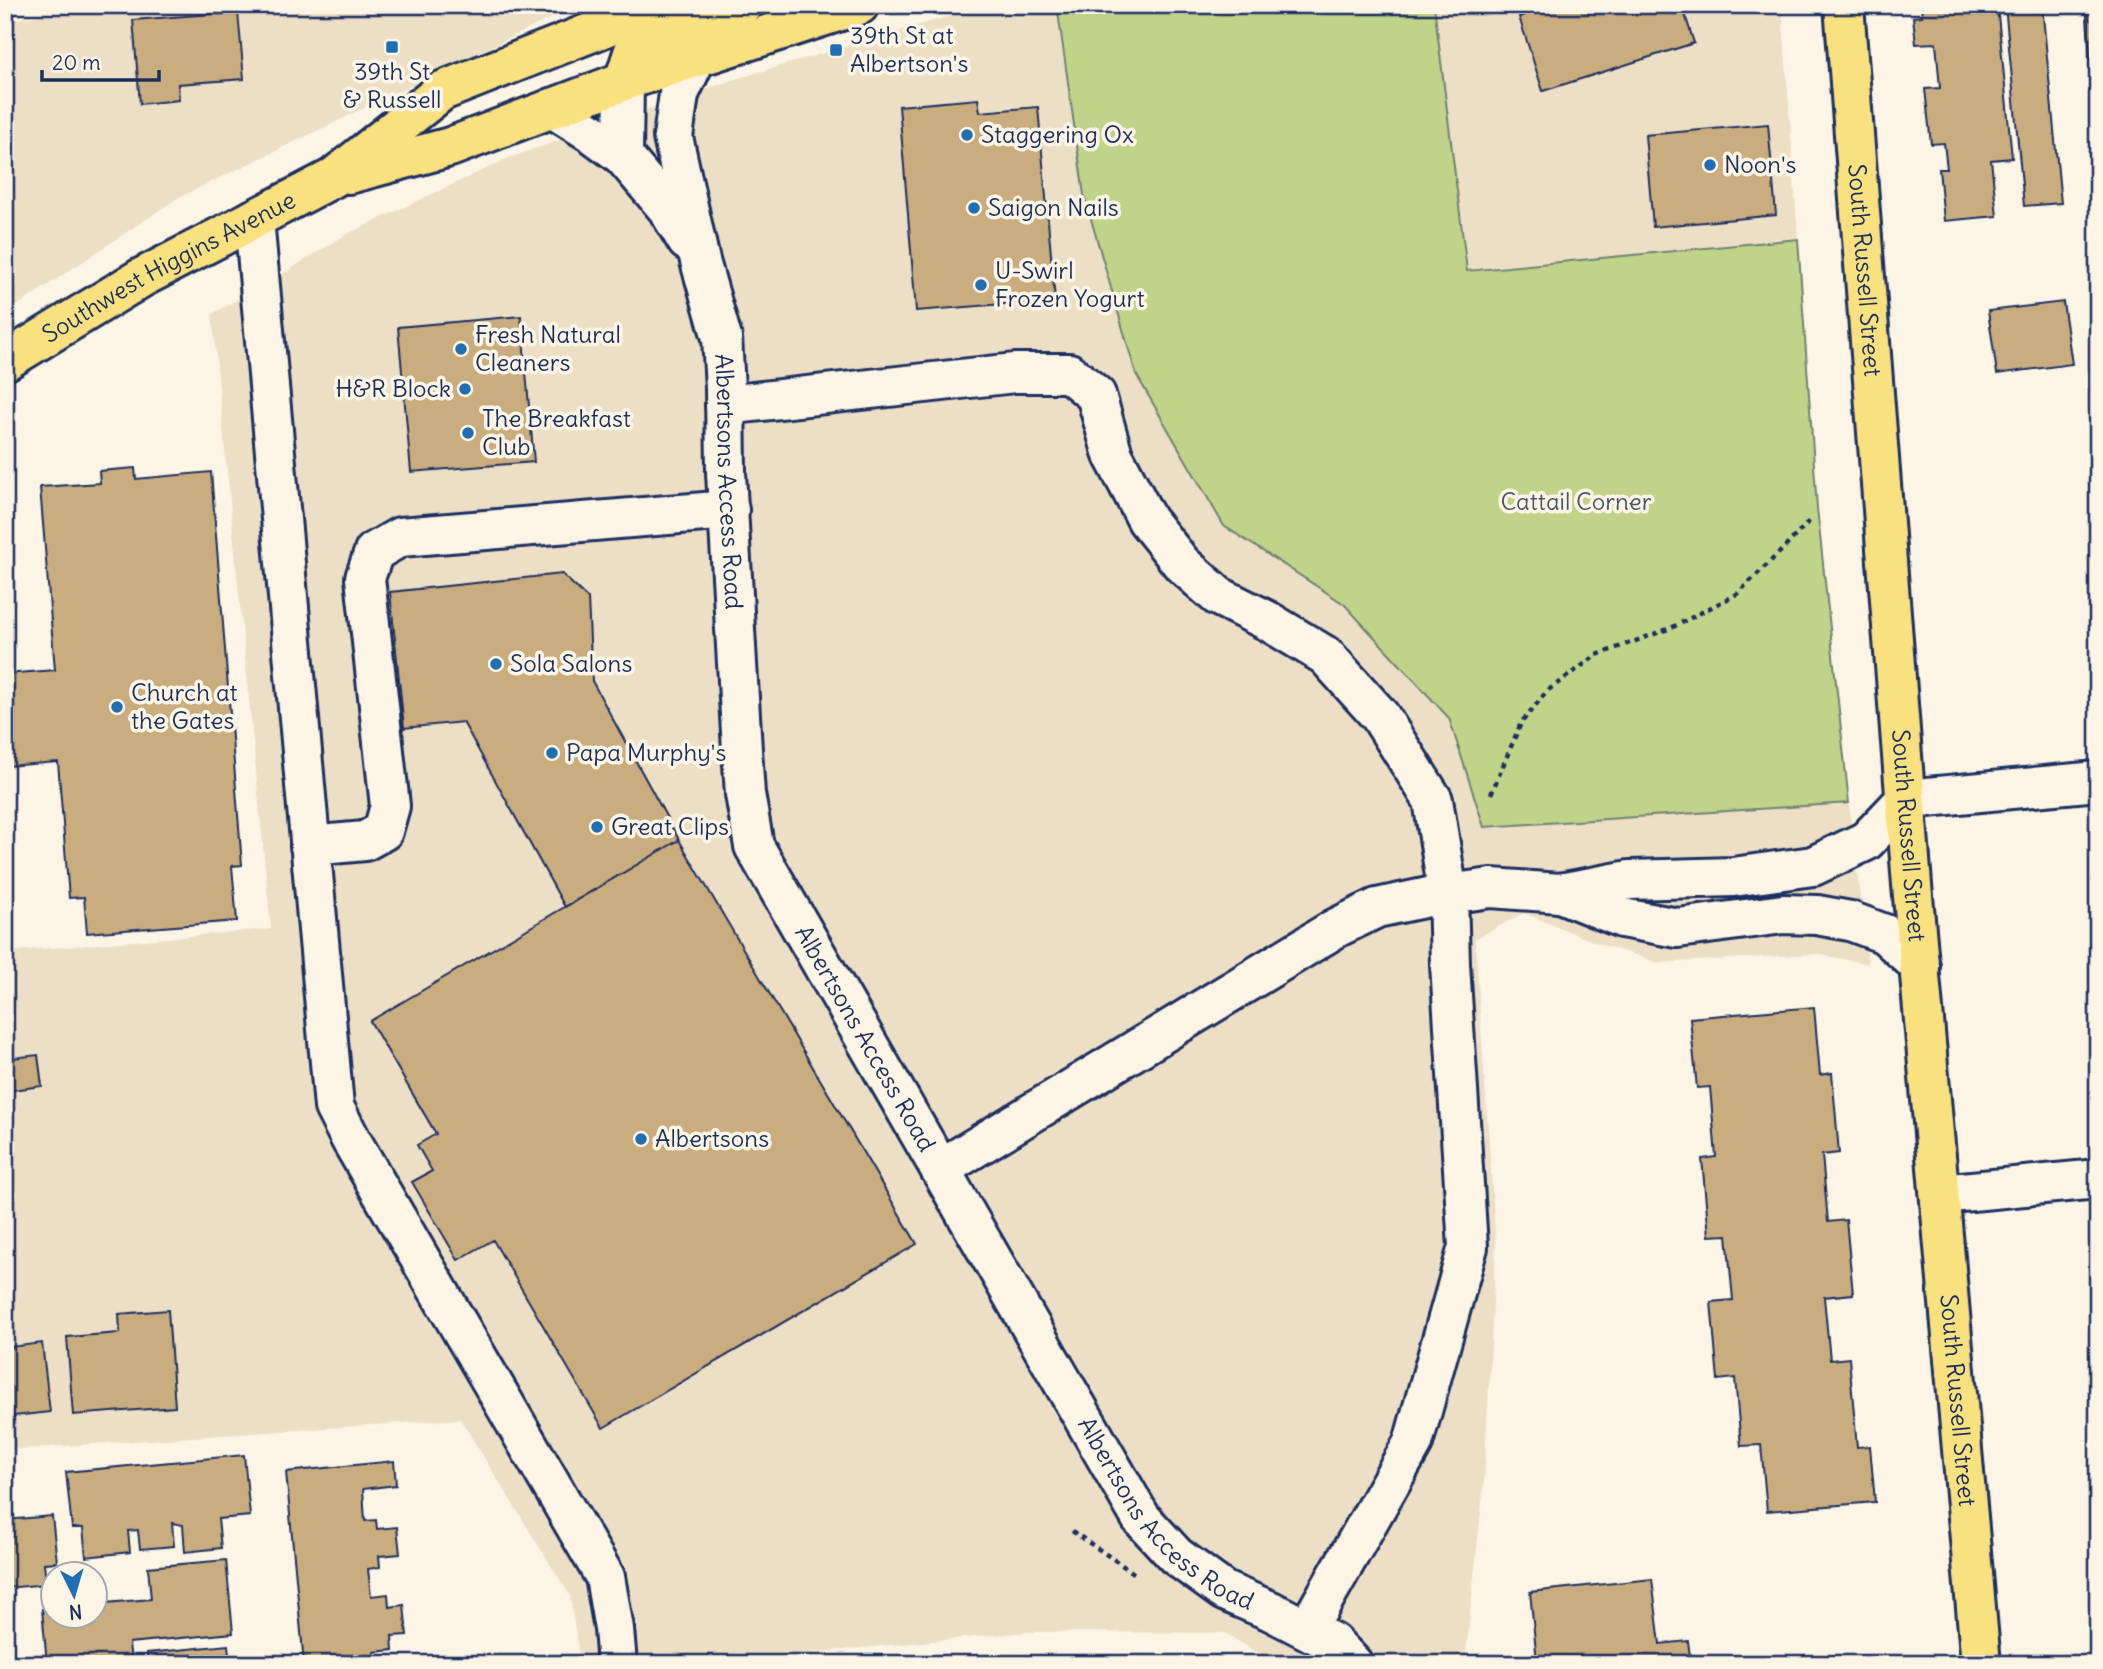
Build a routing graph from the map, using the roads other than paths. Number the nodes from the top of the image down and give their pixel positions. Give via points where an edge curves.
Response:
1 (665, 5) edge
2 (742, 5) edge
3 (859, 5) edge
4 (1844, 5) edge
5 (696, 58) junction
6 (624, 81) junction
7 (552, 108) junction
8 (623, 156) junction
9 (333, 178) junction
10 (254, 219) junction
11 (700, 261) junction
12 (5, 361) edge
13 (725, 405) junction
14 (729, 510) junction
15 (2098, 780) edge
16 (1906, 799) junction
17 (310, 846) junction
18 (1560, 893) junction
19 (1448, 894) junction
20 (1920, 966) junction
21 (940, 1169) junction
22 (2098, 1179) edge
23 (1940, 1194) junction
24 (1307, 1629) junction
25 (617, 1664) edge
26 (1353, 1664) edge
27 (1982, 1664) edge

1 - 9 main road, Southwest Higgins Avenue via 442,91
2 - 6 main road via 661,34 633,52
3 - 5 main road, Southwest Higgins Avenue
4 - 16 main road, South Russell Street
5 - 6 main road, Southwest Higgins Avenue
5 - 11 lane via 679,94 673,137
6 - 7 main road, Southwest Higgins Avenue
6 - 8 lane
7 - 8 lane
7 - 9 main road, Southwest Higgins Avenue via 450,147
8 - 11 lane via 667,208
9 - 10 main road, Southwest Higgins Avenue
10 - 12 main road, Southwest Higgins Avenue via 141,278
10 - 17 lane
11 - 13 lane, Albertsons Access Road via 722,338
13 - 14 lane, Albertsons Access Road
13 - 19 lane via 1015,373 1069,373 1096,395 1113,455 1147,520 1182,564 1218,596 1326,656 1380,716 1433,800
14 - 17 lane via 400,537 374,552 365,578 390,806 383,831 365,841
14 - 21 lane, Albertsons Access Road via 744,783 754,846
15 - 16 lane
16 - 18 lane via 1866,841 1813,866 1733,877 1630,880
16 - 20 main road, South Russell Street
17 - 25 lane via 334,1107 605,1577
18 - 19 lane via 1491,888
18 - 20 lane via 1622,918 1678,928 1783,914 1850,921 1885,934
19 - 21 lane via 1377,908 1336,928
19 - 24 lane via 1468,1247 1413,1443
20 - 23 main road, South Russell Street
21 - 24 lane, Albertsons Access Road via 1141,1518 1176,1556 1224,1591
22 - 23 lane
23 - 27 main road, South Russell Street
24 - 26 lane, Albertsons Access Road via 1333,1643

